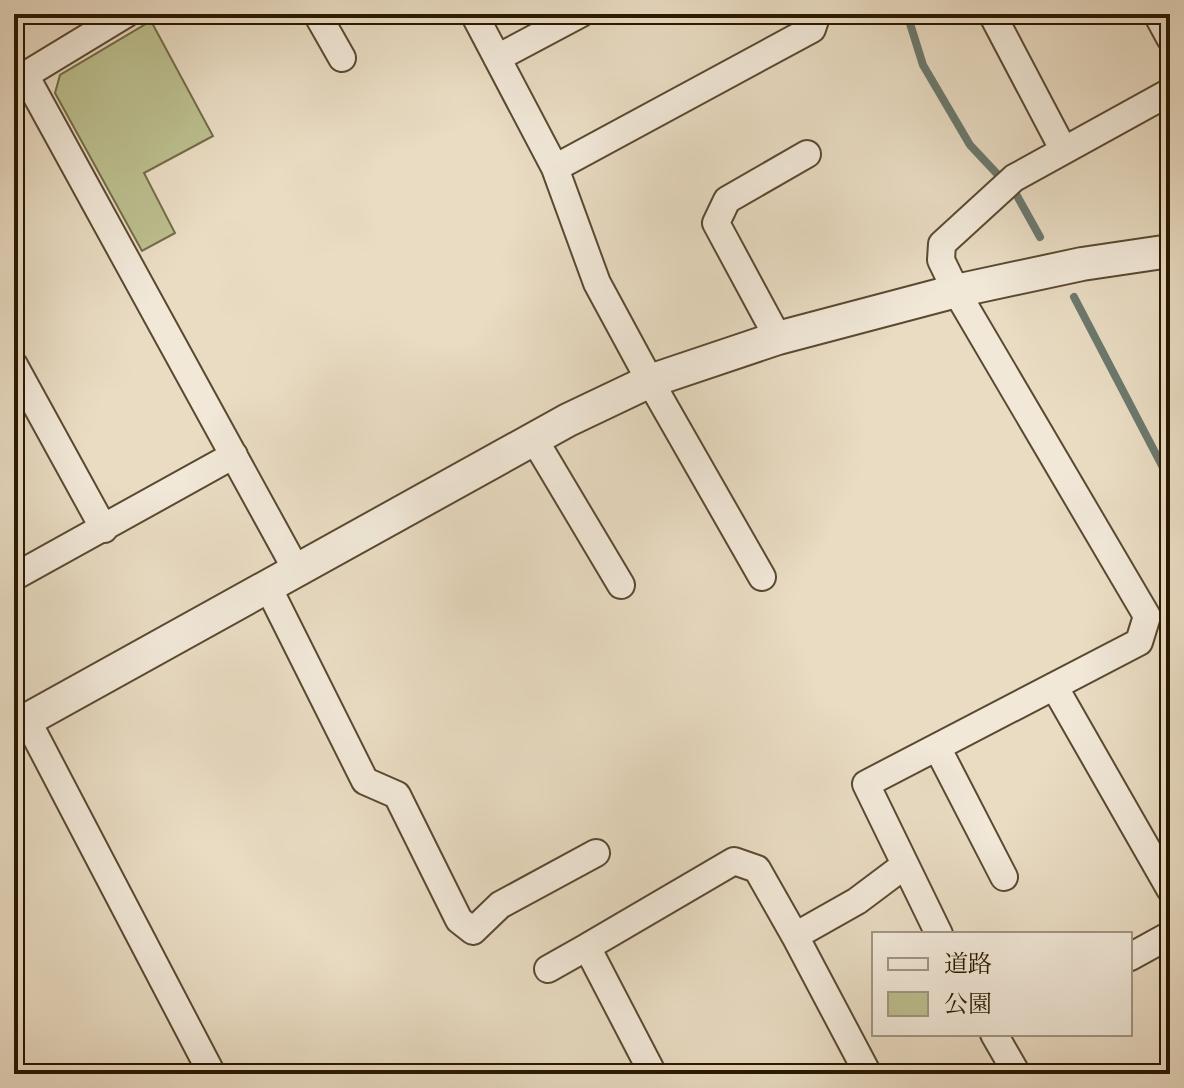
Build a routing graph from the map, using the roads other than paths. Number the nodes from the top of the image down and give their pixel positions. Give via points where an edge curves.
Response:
1 (126, 14) edge
2 (317, 14) edge
3 (474, 14) edge
4 (580, 14) edge
5 (817, 14) edge
6 (992, 14) edge
7 (1157, 14) edge
8 (1170, 38) edge
9 (342, 58) dead end
10 (497, 58) junction
11 (20, 78) edge
12 (1170, 92) edge
13 (1063, 149) junction
14 (807, 154) dead end
15 (555, 168) junction
16 (1170, 251) edge
17 (956, 291) junction
18 (778, 338) junction
19 (14, 365) edge
20 (650, 381) junction
21 (534, 439) junction
22 (234, 455) junction
23 (104, 529) junction
24 (297, 571) junction
25 (14, 577) edge
26 (762, 577) dead end
27 (621, 585) dead end
28 (268, 587) junction
29 (1054, 686) junction
30 (20, 723) edge
31 (938, 749) junction
32 (596, 853) dead end
33 (905, 865) junction
34 (1004, 877) dead end
35 (1170, 889) edge
36 (938, 932) edge
37 (1170, 935) edge
38 (795, 936) junction
39 (587, 947) junction
40 (1132, 956) edge
41 (548, 969) dead end
42 (995, 1036) edge
43 (212, 1074) edge
44 (653, 1074) edge
45 (868, 1074) edge
46 (1017, 1074) edge

1 - 11 street
2 - 9 street
3 - 10 street
4 - 10 street
5 - 15 street via 812,29
6 - 13 street
7 - 8 street
10 - 15 street
11 - 22 street
12 - 13 street
13 - 17 street via 1008,183 942,244 941,260
14 - 18 street via 727,200 716,223
15 - 20 street via 597,283
16 - 17 street
17 - 18 street
17 - 29 street via 1147,616 1139,642
18 - 20 street
19 - 23 street
20 - 21 street
20 - 26 street
21 - 24 street
21 - 27 street
22 - 23 street
22 - 24 street
23 - 25 street
24 - 28 street
28 - 30 street
28 - 32 street via 365,781 397,795 459,920 473,931 500,905
29 - 31 street
29 - 35 street
30 - 43 street
31 - 33 street via 866,784
31 - 34 street
33 - 36 street
33 - 38 street via 857,901
37 - 40 street
38 - 39 street via 757,869 734,861
38 - 45 street
39 - 41 street
39 - 44 street
42 - 46 street

